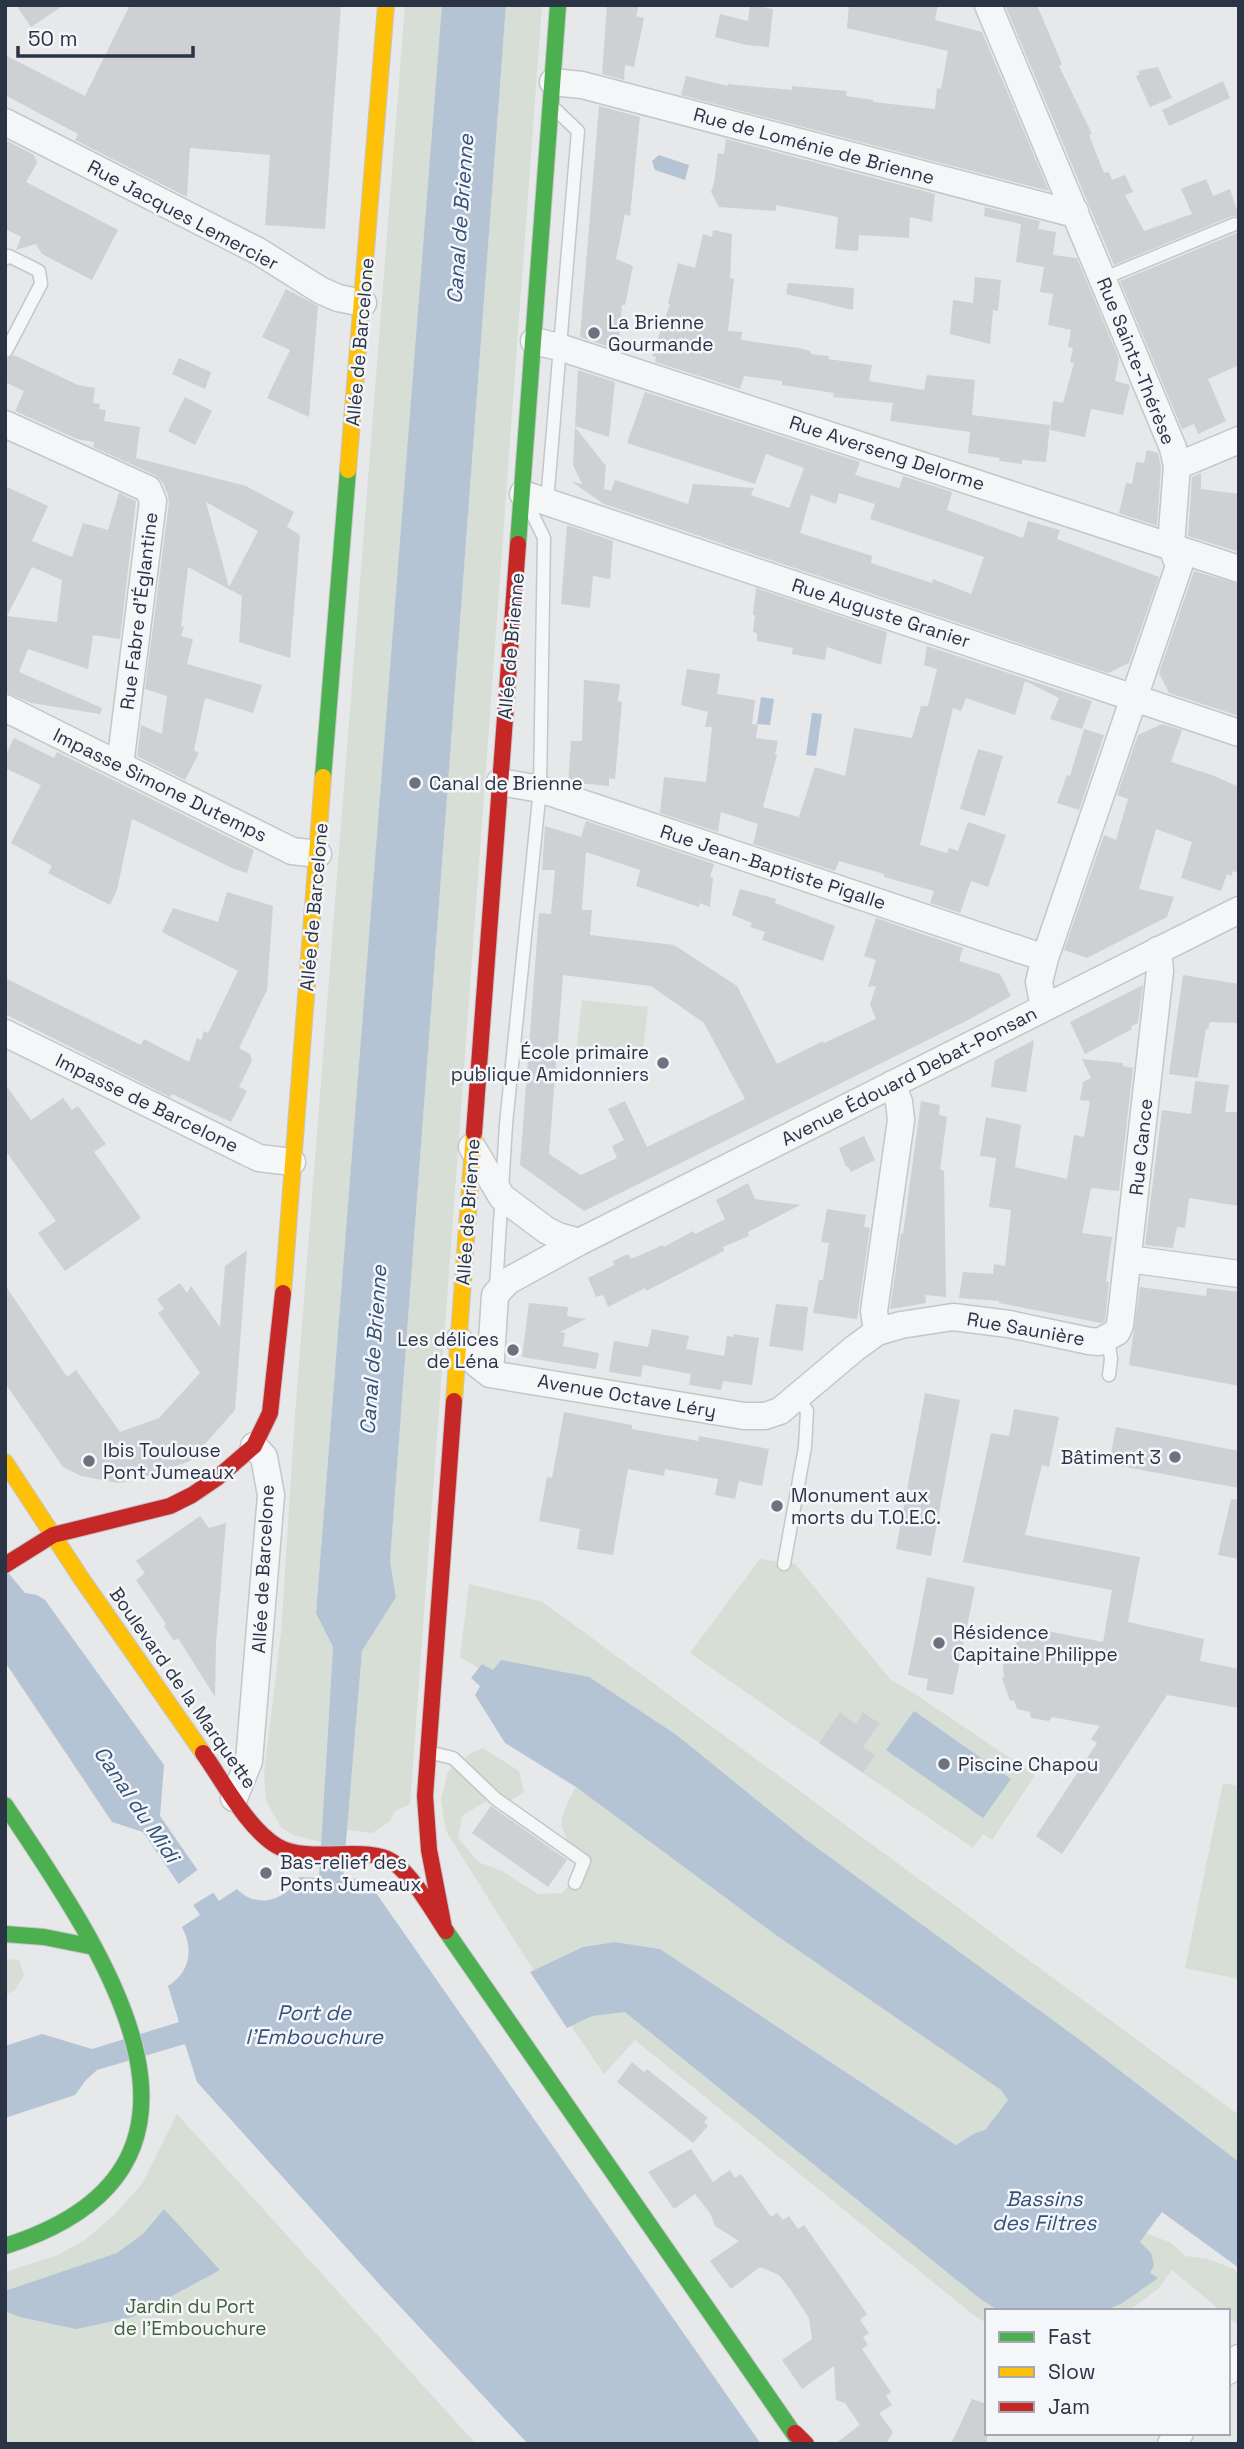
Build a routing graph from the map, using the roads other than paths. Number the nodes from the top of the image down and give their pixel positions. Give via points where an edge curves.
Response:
1 (386, 5) edge
2 (558, 5) edge
3 (988, 5) edge
4 (552, 93) junction
5 (5, 122) edge
6 (1075, 212) junction
7 (1235, 224) dead end
8 (5, 259) edge
9 (1102, 279) junction
10 (363, 303) junction
11 (534, 341) junction
12 (559, 347) junction
13 (6, 351) edge
14 (5, 424) edge
15 (1239, 440) edge
16 (1177, 466) junction
17 (535, 498) junction
18 (1171, 545) junction
19 (1239, 569) edge
20 (1133, 697) junction
21 (5, 708) edge
22 (1239, 733) edge
23 (120, 765) junction
24 (500, 782) junction
25 (540, 789) junction
26 (318, 854) junction
27 (1239, 910) edge
28 (1158, 950) junction
29 (1045, 957) junction
30 (1044, 1008) junction
31 (5, 1033) edge
32 (892, 1084) junction
33 (472, 1147) junction
34 (292, 1162) junction
35 (502, 1197) junction
36 (579, 1241) junction
37 (1129, 1259) junction
38 (1239, 1273) edge
39 (495, 1295) junction
40 (877, 1332) junction
41 (1108, 1339) junction
42 (459, 1340) junction
43 (490, 1374) junction
44 (1109, 1375) dead end
45 (799, 1397) junction
46 (454, 1404) junction
47 (765, 1416) joint
48 (254, 1446) junction
49 (5, 1462) edge
50 (53, 1535) junction
51 (784, 1564) dead end
52 (5, 1565) edge
53 (430, 1753) junction
54 (234, 1798) junction
55 (5, 1805) edge
56 (575, 1883) dead end
57 (444, 1928) junction
58 (5, 1934) edge
59 (94, 1947) junction
60 (5, 2246) edge
61 (801, 2440) edge

1 - 10 main road, Allée de Barcelone
2 - 4 main road, Allée de Brienne
3 - 6 street, Rue Sainte-Thérèse
4 - 6 street, Rue de Loménie de Brienne via 582,85
4 - 11 main road, Allée de Brienne
4 - 12 lane, Allée de Brienne via 578,131
5 - 10 street, Rue Jacques Lemercier via 258,251 320,290
6 - 9 street, Rue Sainte-Thérèse
7 - 9 lane
8 - 13 lane via 9,256 39,271 41,284
9 - 16 street, Rue Sainte-Thérèse
10 - 26 main road, Allée de Barcelone
11 - 12 street, Rue Averseng Delorme
11 - 17 main road, Allée de Brienne
12 - 17 lane, Allée de Brienne
12 - 18 street, Rue Averseng Delorme
14 - 23 street, Rue Fabre d'Églantine via 148,489 153,501
15 - 16 street
16 - 18 street, Rue Sainte-Thérèse
17 - 20 street, Rue Auguste Granier
17 - 24 main road, Allée de Brienne
17 - 25 lane, Allée de Brienne via 544,538
18 - 19 street, Rue Averseng Delorme
18 - 20 street, Rue Sainte-Thérèse via 1179,566
20 - 22 street, Rue Auguste Granier
20 - 29 street, Rue Sainte-Thérèse
21 - 23 street, Impasse Simone Dutemps
23 - 26 street, Impasse Simone Dutemps via 292,850
24 - 25 street, Rue Jean-Baptiste Pigalle
24 - 33 main road, Allée de Brienne
25 - 29 street, Rue Jean-Baptiste Pigalle
25 - 35 lane, Allée de Brienne
26 - 34 main road, Allée de Barcelone
27 - 28 street, Avenue Édouard Debat-Ponsan
28 - 30 street, Avenue Édouard Debat-Ponsan
28 - 37 street, Rue Cance via 1160,971
29 - 30 street, Rue Sainte-Thérèse via 1039,982
30 - 32 street, Avenue Édouard Debat-Ponsan
31 - 34 street, Impasse de Barcelone via 259,1158
32 - 36 street, Avenue Édouard Debat-Ponsan
32 - 40 street via 901,1120 874,1311
33 - 35 street
33 - 42 main road, Allée de Brienne
34 - 48 main road, Allée de Barcelone via 270,1413
35 - 36 street via 546,1230
35 - 39 lane, Allée de Brienne
36 - 39 street, Avenue Édouard Debat-Ponsan via 508,1281
37 - 38 street
37 - 41 street, Rue Cance via 1120,1325
39 - 43 street, Allée de Brienne
40 - 41 street, Rue Saunière via 953,1317 1089,1341
40 - 45 street, Rue Saunière
41 - 44 lane
42 - 43 street
42 - 46 main road, Allée de Brienne
43 - 46 street
43 - 47 street, Avenue Octave Léry
45 - 47 street, Rue Saunière
45 - 51 lane via 807,1410 805,1447
46 - 53 main road, Allée de Brienne
48 - 50 main road via 217,1478 170,1506
48 - 54 street, Allée de Barcelone via 264,1457 271,1495 249,1761
49 - 50 main road, Boulevard de la Marquette
50 - 52 main road
50 - 54 main road, Boulevard de la Marquette
53 - 56 lane via 453,1758 496,1799 584,1861
53 - 57 main road, Allée de Brienne via 426,1822
54 - 57 main road, Boulevard de la Marquette via 254,1826 277,1846 299,1854 379,1856 393,1862
55 - 59 main road
57 - 61 main road
58 - 59 main road
59 - 60 main road via 134,2036 143,2086 143,2117 134,2150 118,2176 79,2213 42,2234

